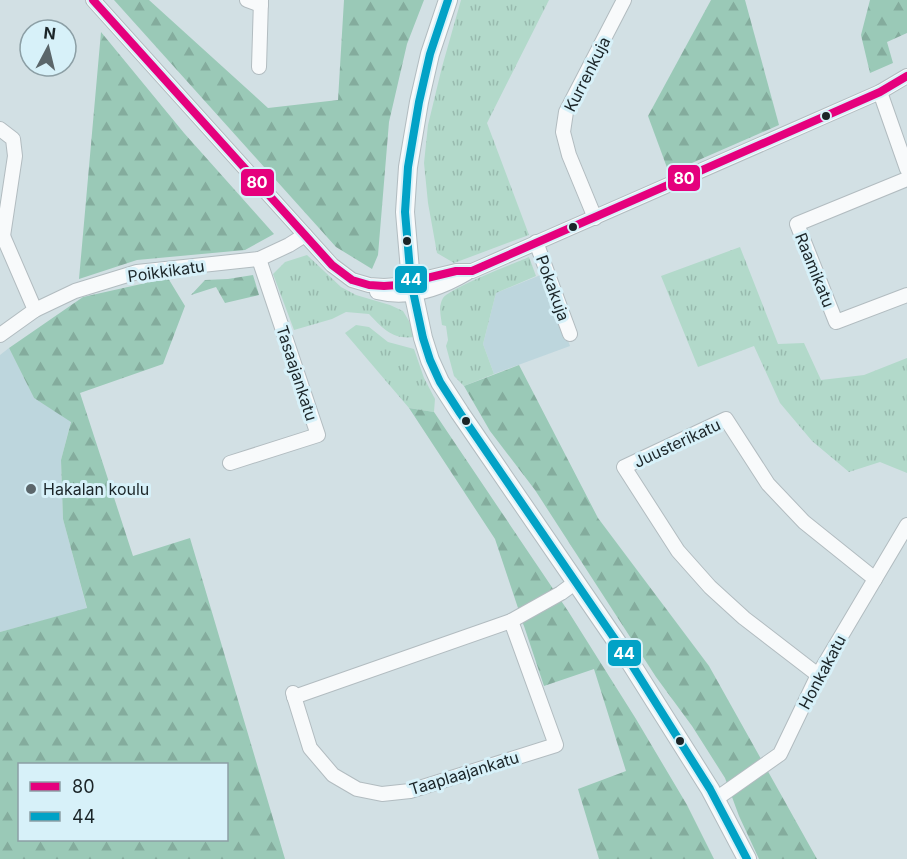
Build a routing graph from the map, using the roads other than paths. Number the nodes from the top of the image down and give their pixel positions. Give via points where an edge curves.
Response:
1 (93, 0) edge
2 (247, 0) edge
3 (448, 0) edge
4 (624, 0) edge
5 (261, 3) edge
6 (259, 67) dead end
7 (907, 76) edge
8 (880, 92) junction
9 (0, 129) edge
10 (907, 169) edge
11 (907, 180) edge
12 (595, 218) junction
13 (304, 235) junction
14 (2, 236) edge
15 (537, 242) junction
16 (259, 259) junction
17 (418, 286) junction
18 (907, 295) edge
19 (35, 310) junction
20 (570, 334) dead end
21 (0, 335) edge
22 (230, 463) dead end
23 (907, 525) edge
24 (875, 579) junction
25 (576, 582) junction
26 (512, 621) junction
27 (819, 675) junction
28 (716, 799) junction
29 (747, 859) edge

1 - 13 street
2 - 5 street
3 - 17 street via 430,54 411,149
4 - 12 street, Kurrenkuja via 566,112 563,132
5 - 6 street
7 - 8 street
8 - 10 street
8 - 12 street
9 - 14 street via 13,139 15,156
11 - 18 street, Raamikatu via 797,224 836,322
12 - 15 street
13 - 16 street, Poikkikatu
13 - 17 street via 352,280 369,285
14 - 19 street
15 - 17 street via 443,286
15 - 20 street, Pokakuja
16 - 19 street, Poikkikatu via 137,272 75,291
16 - 22 street, Tasaajankatu via 318,435
17 - 25 street via 448,388 459,411
19 - 21 street, Poikkikatu
23 - 24 street, Honkakatu
24 - 27 street, Honkakatu
24 - 27 street, Juusterikatu via 804,522 768,484 726,419 624,467 678,551 710,587
25 - 26 street, Taaplaajankatu
25 - 28 street
26 - 26 street, Taaplaajankatu via 293,695 310,748 333,775 357,789 382,794 410,791 556,745
27 - 28 street, Honkakatu via 780,754
28 - 29 street

